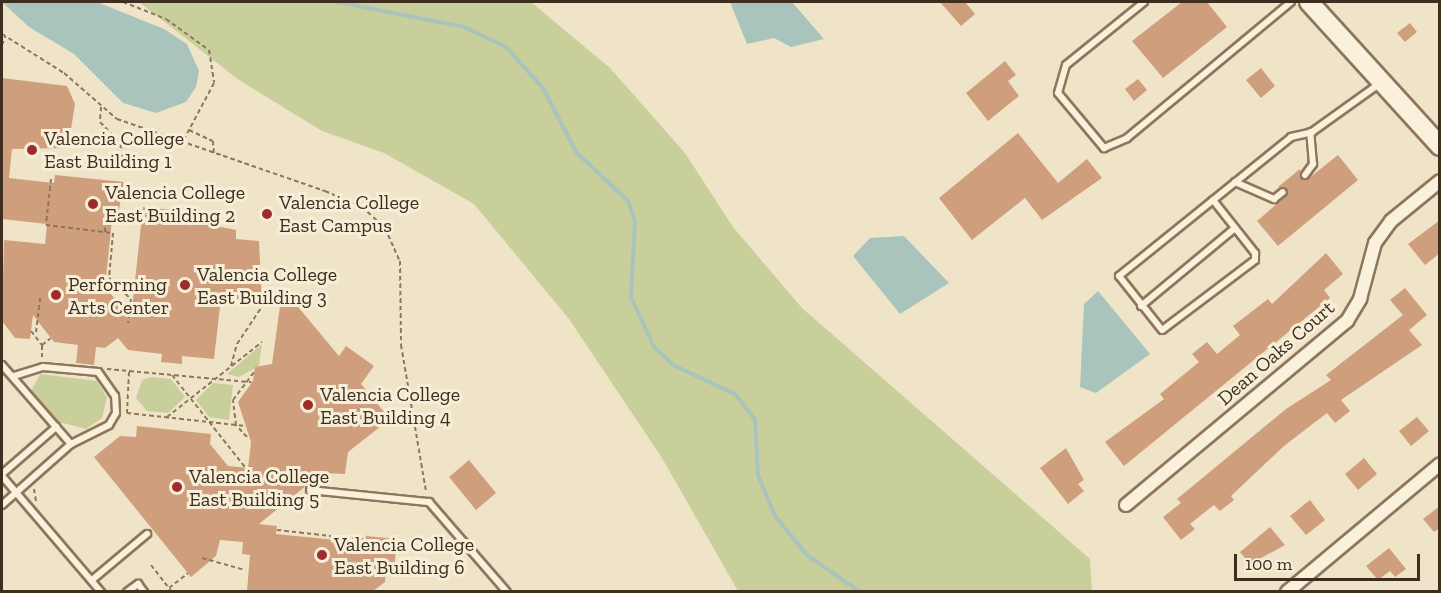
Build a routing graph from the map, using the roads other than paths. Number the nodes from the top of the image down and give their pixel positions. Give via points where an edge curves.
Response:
1 (1144, 2) edge
2 (1291, 2) edge
3 (1309, 2) edge
4 (1382, 82) junction
5 (1310, 132) junction
6 (1440, 146) edge
7 (1305, 175) dead end
8 (1440, 181) edge
9 (1235, 182) junction
10 (1283, 192) dead end
11 (1213, 200) junction
12 (1235, 228) junction
13 (1141, 306) junction
14 (2, 365) edge
15 (14, 376) junction
16 (56, 427) junction
17 (70, 444) junction
18 (1440, 464) edge
19 (2, 475) edge
20 (310, 489) dead end
21 (16, 492) junction
22 (2, 505) edge
23 (1126, 505) dead end
24 (147, 534) dead end
25 (92, 580) junction
26 (101, 591) edge
27 (127, 591) edge
28 (144, 591) edge
29 (507, 591) edge
30 (1287, 591) edge

1 - 2 lane via 1066,65 1058,93 1104,148 1127,138
3 - 4 main road
4 - 5 lane
4 - 6 main road
5 - 7 lane via 1313,164
5 - 9 lane via 1291,137
8 - 23 street, Dean Oaks Court via 1391,221 1375,243 1360,299 1347,321
9 - 10 lane via 1274,198
9 - 11 lane
11 - 12 lane
11 - 13 lane via 1119,276
12 - 13 lane
12 - 13 lane via 1255,260 1169,329 1162,330
14 - 15 lane
15 - 16 lane
15 - 17 lane via 43,367 98,372 107,380 116,413 109,425
16 - 17 lane
16 - 19 lane
17 - 21 lane
18 - 30 street
19 - 21 lane
20 - 29 lane via 429,502
21 - 22 lane
21 - 25 lane
24 - 25 lane
25 - 26 lane
27 - 28 lane via 138,584

